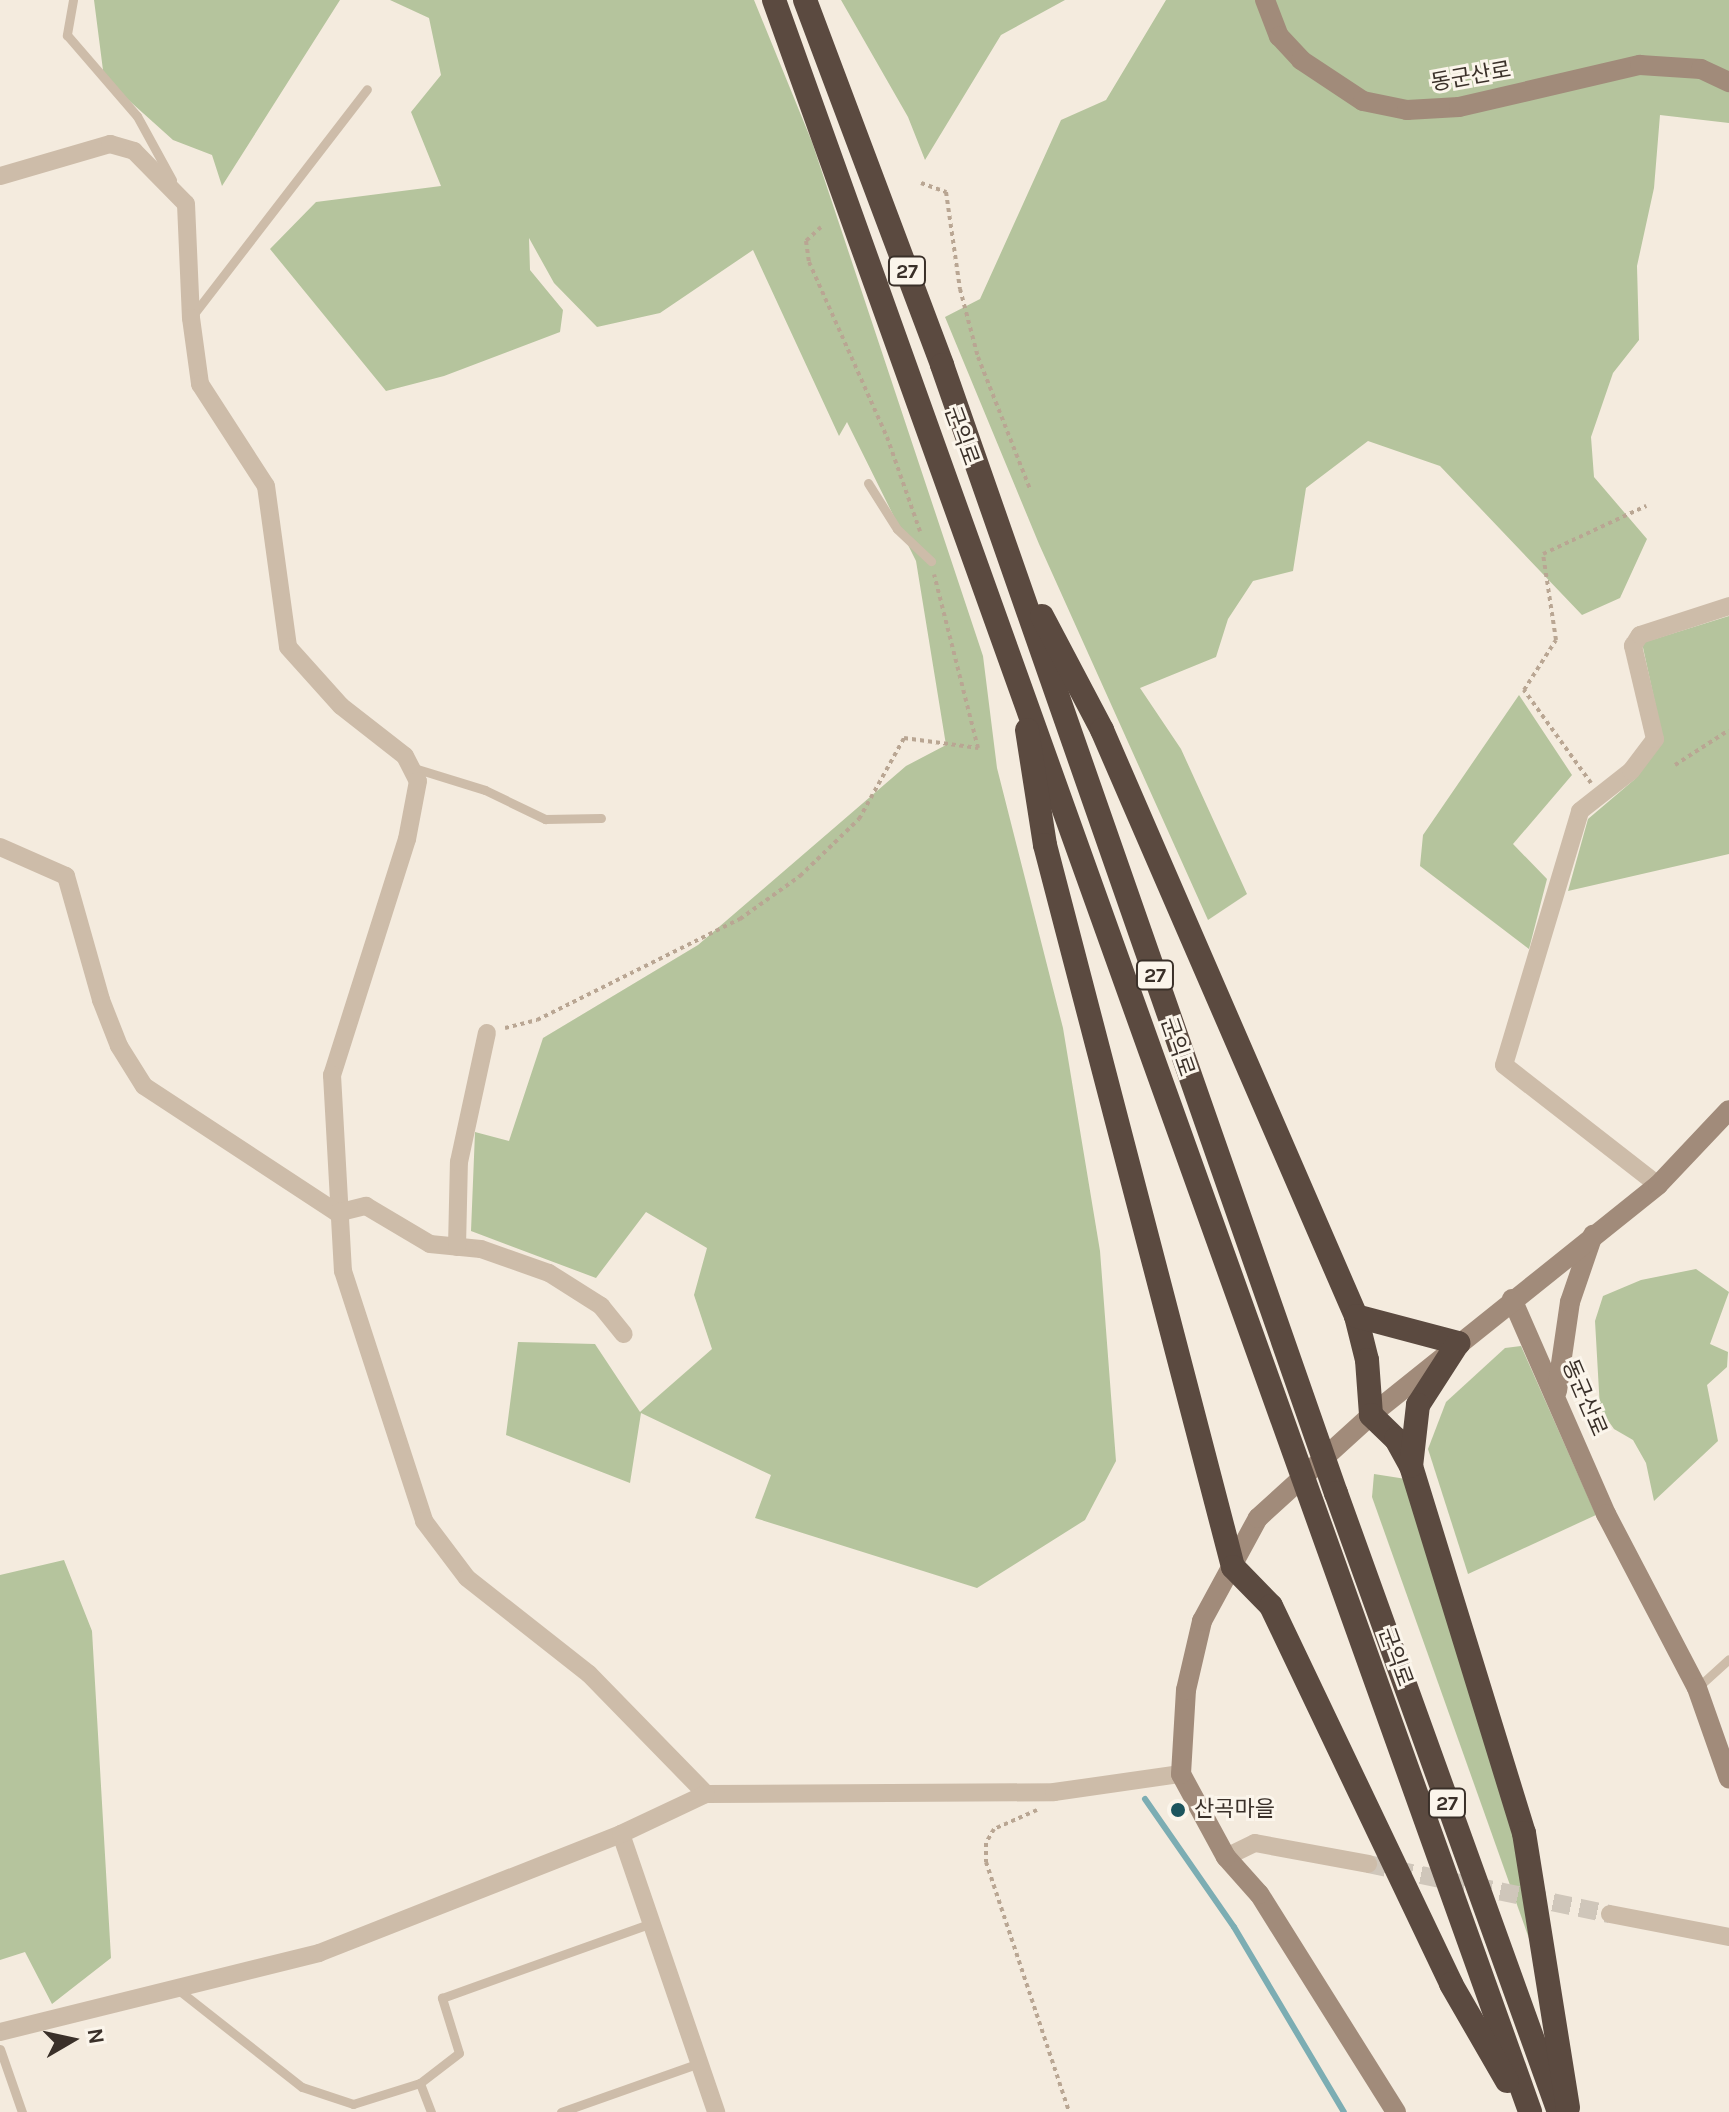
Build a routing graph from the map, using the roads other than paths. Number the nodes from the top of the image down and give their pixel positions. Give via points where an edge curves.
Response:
1 (73, 0) edge
2 (774, 0) edge
3 (805, 0) edge
4 (1265, 0) edge
5 (1729, 82) edge
6 (367, 89) dead end
7 (0, 176) edge
8 (186, 204) junction
9 (191, 318) junction
10 (868, 483) dead end
11 (1004, 543) junction
12 (931, 561) road end
13 (1729, 606) edge
14 (1017, 669) junction
15 (410, 767) junction
16 (601, 818) dead end
17 (0, 847) edge
18 (487, 1033) road end
19 (1729, 1110) edge
20 (1658, 1185) junction
21 (337, 1213) junction
22 (1593, 1235) junction
23 (457, 1247) junction
24 (1512, 1299) junction
25 (1356, 1316) junction
26 (624, 1334) dead end
27 (1458, 1343) junction
28 (1557, 1395) junction
29 (1371, 1415) junction
30 (1411, 1466) junction
31 (1233, 1567) junction
32 (1729, 1659) edge
33 (1697, 1688) junction
34 (1722, 1742) edge
35 (1181, 1774) junction
36 (1729, 1779) edge
37 (706, 1794) junction
38 (621, 1834) junction
39 (1226, 1857) junction
40 (1368, 1864) tunnel mouth
41 (1610, 1914) tunnel mouth
42 (651, 1923) junction
43 (1729, 1937) edge
44 (176, 1988) junction
45 (0, 2032) edge
46 (0, 2049) edge
47 (699, 2063) junction
48 (420, 2083) junction
49 (22, 2112) edge
50 (431, 2112) edge
51 (561, 2112) edge
52 (716, 2112) edge
53 (1396, 2112) edge
54 (1527, 2112) edge
55 (1559, 2112) edge
56 (1569, 2112) edge

1 - 8 lane via 67,35 137,116
2 - 14 highway, 군익로 / 27
3 - 11 highway, 군익로 / 27
4 - 5 street, 동군산로 via 1279,36 1301,60 1363,101 1407,110 1459,107 1640,65 1701,69
6 - 9 lane
7 - 8 street via 110,144 134,151
8 - 9 street
9 - 15 street via 200,384 266,486 288,647 341,706 405,756
10 - 12 lane via 897,529
11 - 25 highway via 1102,730
11 - 55 highway, 군익로 / 27
13 - 20 street via 1640,635 1633,646 1655,739 1631,771 1580,811 1504,1065
14 - 31 highway via 1045,845
14 - 54 highway, 군익로 / 27
15 - 16 lane via 485,790 545,819
15 - 21 street via 418,781 407,839 332,1075
17 - 21 street via 66,876 101,1000 119,1046 144,1086
18 - 23 street via 459,1162
19 - 20 street
20 - 22 street
21 - 23 street via 366,1206 430,1244
21 - 37 street via 343,1271 424,1521 467,1578 589,1674
22 - 24 street
22 - 28 street via 1570,1302
23 - 26 street via 481,1249 549,1273 601,1306
24 - 27 street
24 - 28 street, 동군산로
25 - 27 highway
25 - 29 highway via 1367,1360
27 - 29 street
27 - 30 highway via 1418,1405
28 - 33 street, 동군산로 via 1606,1514
29 - 30 highway via 1396,1439
29 - 31 street via 1258,1518
30 - 56 highway via 1524,1833
31 - 35 street via 1202,1621 1186,1690
31 - 54 highway via 1271,1606 1451,1984
32 - 33 lane
33 - 34 street, 동군산로
34 - 36 street, 동군산로
35 - 37 street via 1054,1792
35 - 39 street
37 - 38 street
38 - 42 street
38 - 44 street via 319,1953
39 - 40 street via 1255,1843
39 - 53 street via 1259,1894
41 - 43 street
42 - 47 street
42 - 48 lane via 442,1998 459,2053
44 - 45 street
44 - 48 lane via 302,2087 353,2104
46 - 49 lane
47 - 51 lane
47 - 52 street
48 - 50 lane

